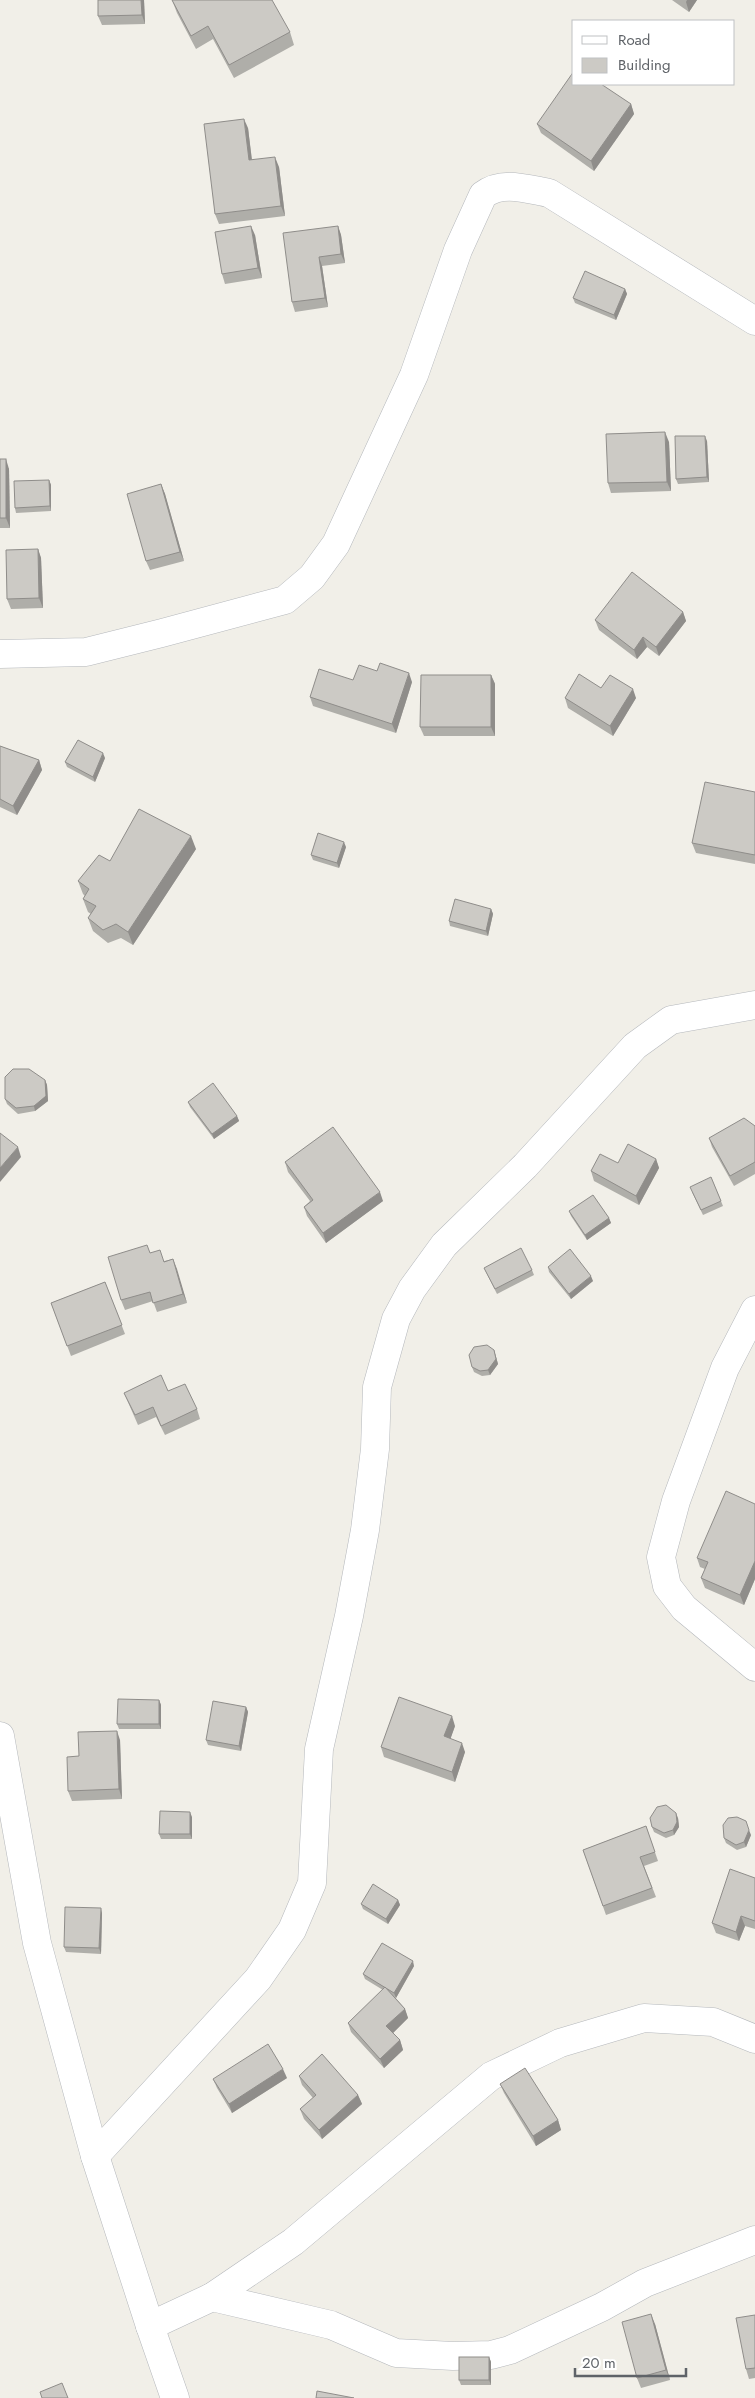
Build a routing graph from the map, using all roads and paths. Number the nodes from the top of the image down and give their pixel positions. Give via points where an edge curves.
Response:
1 (755, 321) edge
2 (0, 654) edge
3 (755, 1005) edge
4 (755, 1310) edge
5 (755, 1667) edge
6 (0, 1736) edge
7 (755, 2039) edge
8 (96, 2156) junction
9 (755, 2240) edge
10 (212, 2297) junction
11 (150, 2326) junction
12 (176, 2398) edge

1 - 2 street via 549,193 521,187 490,189 483,195 458,250 414,375 336,544 312,577 285,600 152,636 86,652
3 - 8 street via 671,1020 635,1046 525,1166 444,1245 412,1289 396,1319 377,1387 375,1448 366,1530 319,1749 312,1883 292,1930 258,1979
4 - 5 street via 725,1368 676,1501 661,1557 667,1586 684,1608
6 - 8 street via 37,1943
7 - 10 street via 713,2022 644,2018 560,2043 534,2055 491,2076 292,2242
8 - 11 street
9 - 10 street via 645,2284 510,2350 492,2355 396,2353 331,2325
10 - 11 street
11 - 12 street

